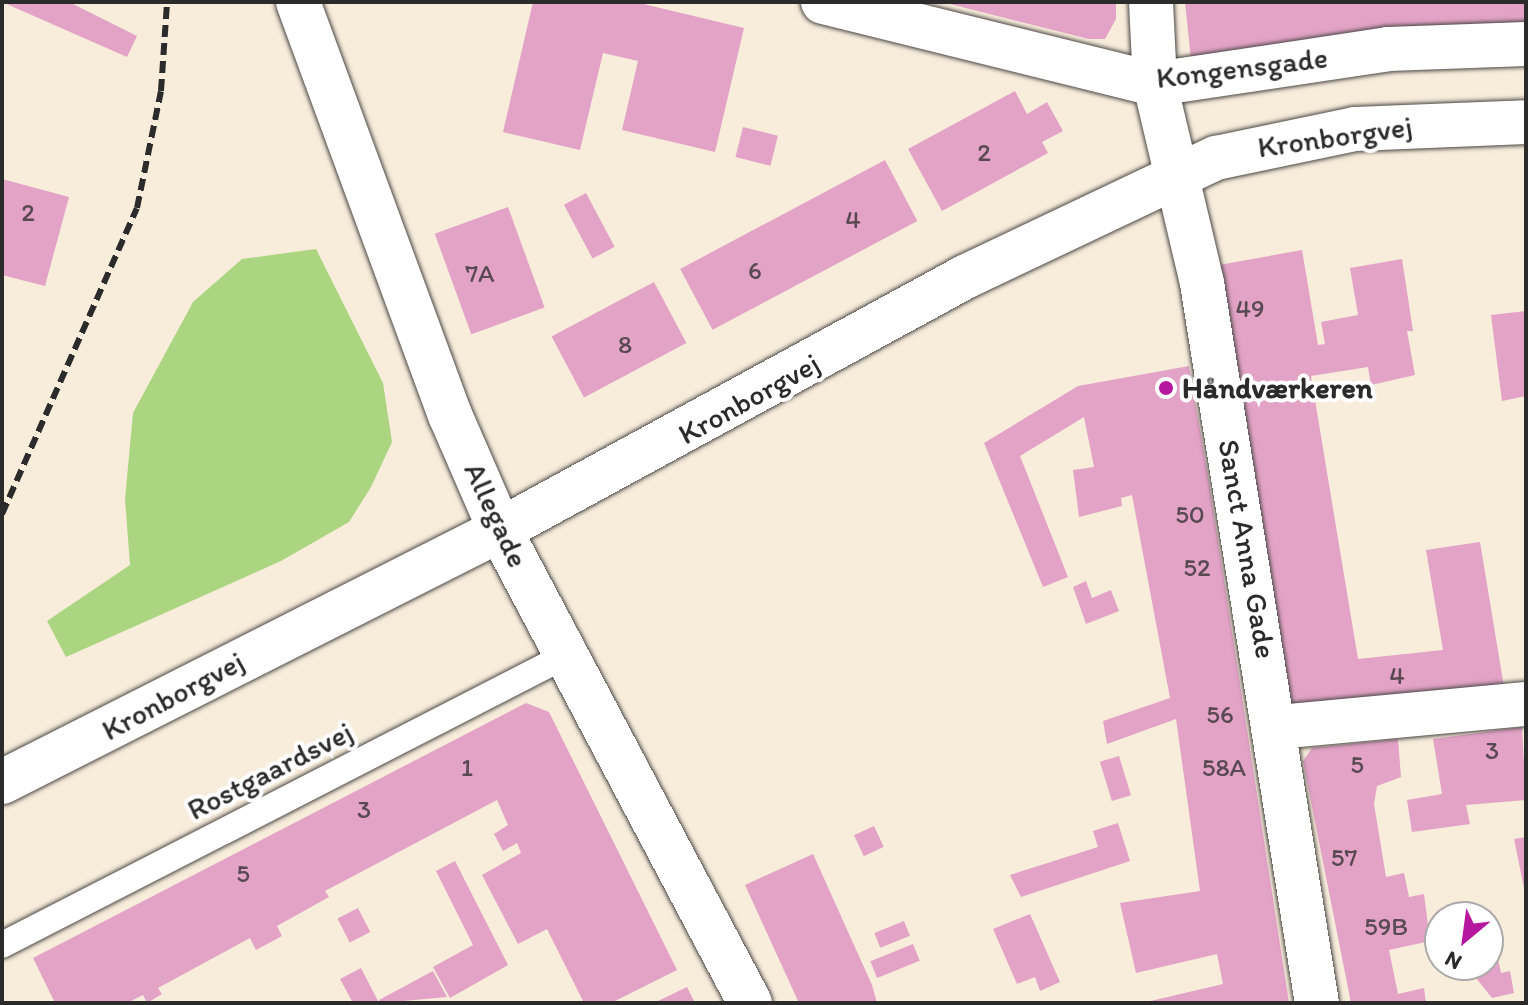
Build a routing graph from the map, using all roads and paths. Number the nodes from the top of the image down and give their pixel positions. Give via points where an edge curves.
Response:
1 (298, 2) edge
2 (823, 2) edge
3 (1151, 2) edge
4 (1526, 44) edge
5 (1155, 84) junction
6 (1526, 122) edge
7 (1174, 176) junction
8 (500, 530) junction
9 (567, 655) junction
10 (1526, 704) edge
11 (1277, 727) junction
12 (2, 782) edge
13 (2, 945) edge
14 (750, 1003) edge
15 (1317, 1003) edge

1 - 8 street, Allegade via 439,387
2 - 5 street, Kongensgade
3 - 5 street, Sanct Anna Gade
4 - 5 street, Kongensgade via 1388,49
5 - 7 street, Sanct Anna Gade
6 - 7 street, Kronborgvej via 1355,129 1254,145
7 - 8 street, Kronborgvej via 965,277
7 - 11 street, Sanct Anna Gade via 1202,283
8 - 9 street, Allegade
8 - 12 street, Kronborgvej
9 - 13 lane, Rostgaardsvej
9 - 14 street, Allegade
10 - 11 street
11 - 15 street, Sanct Anna Gade

